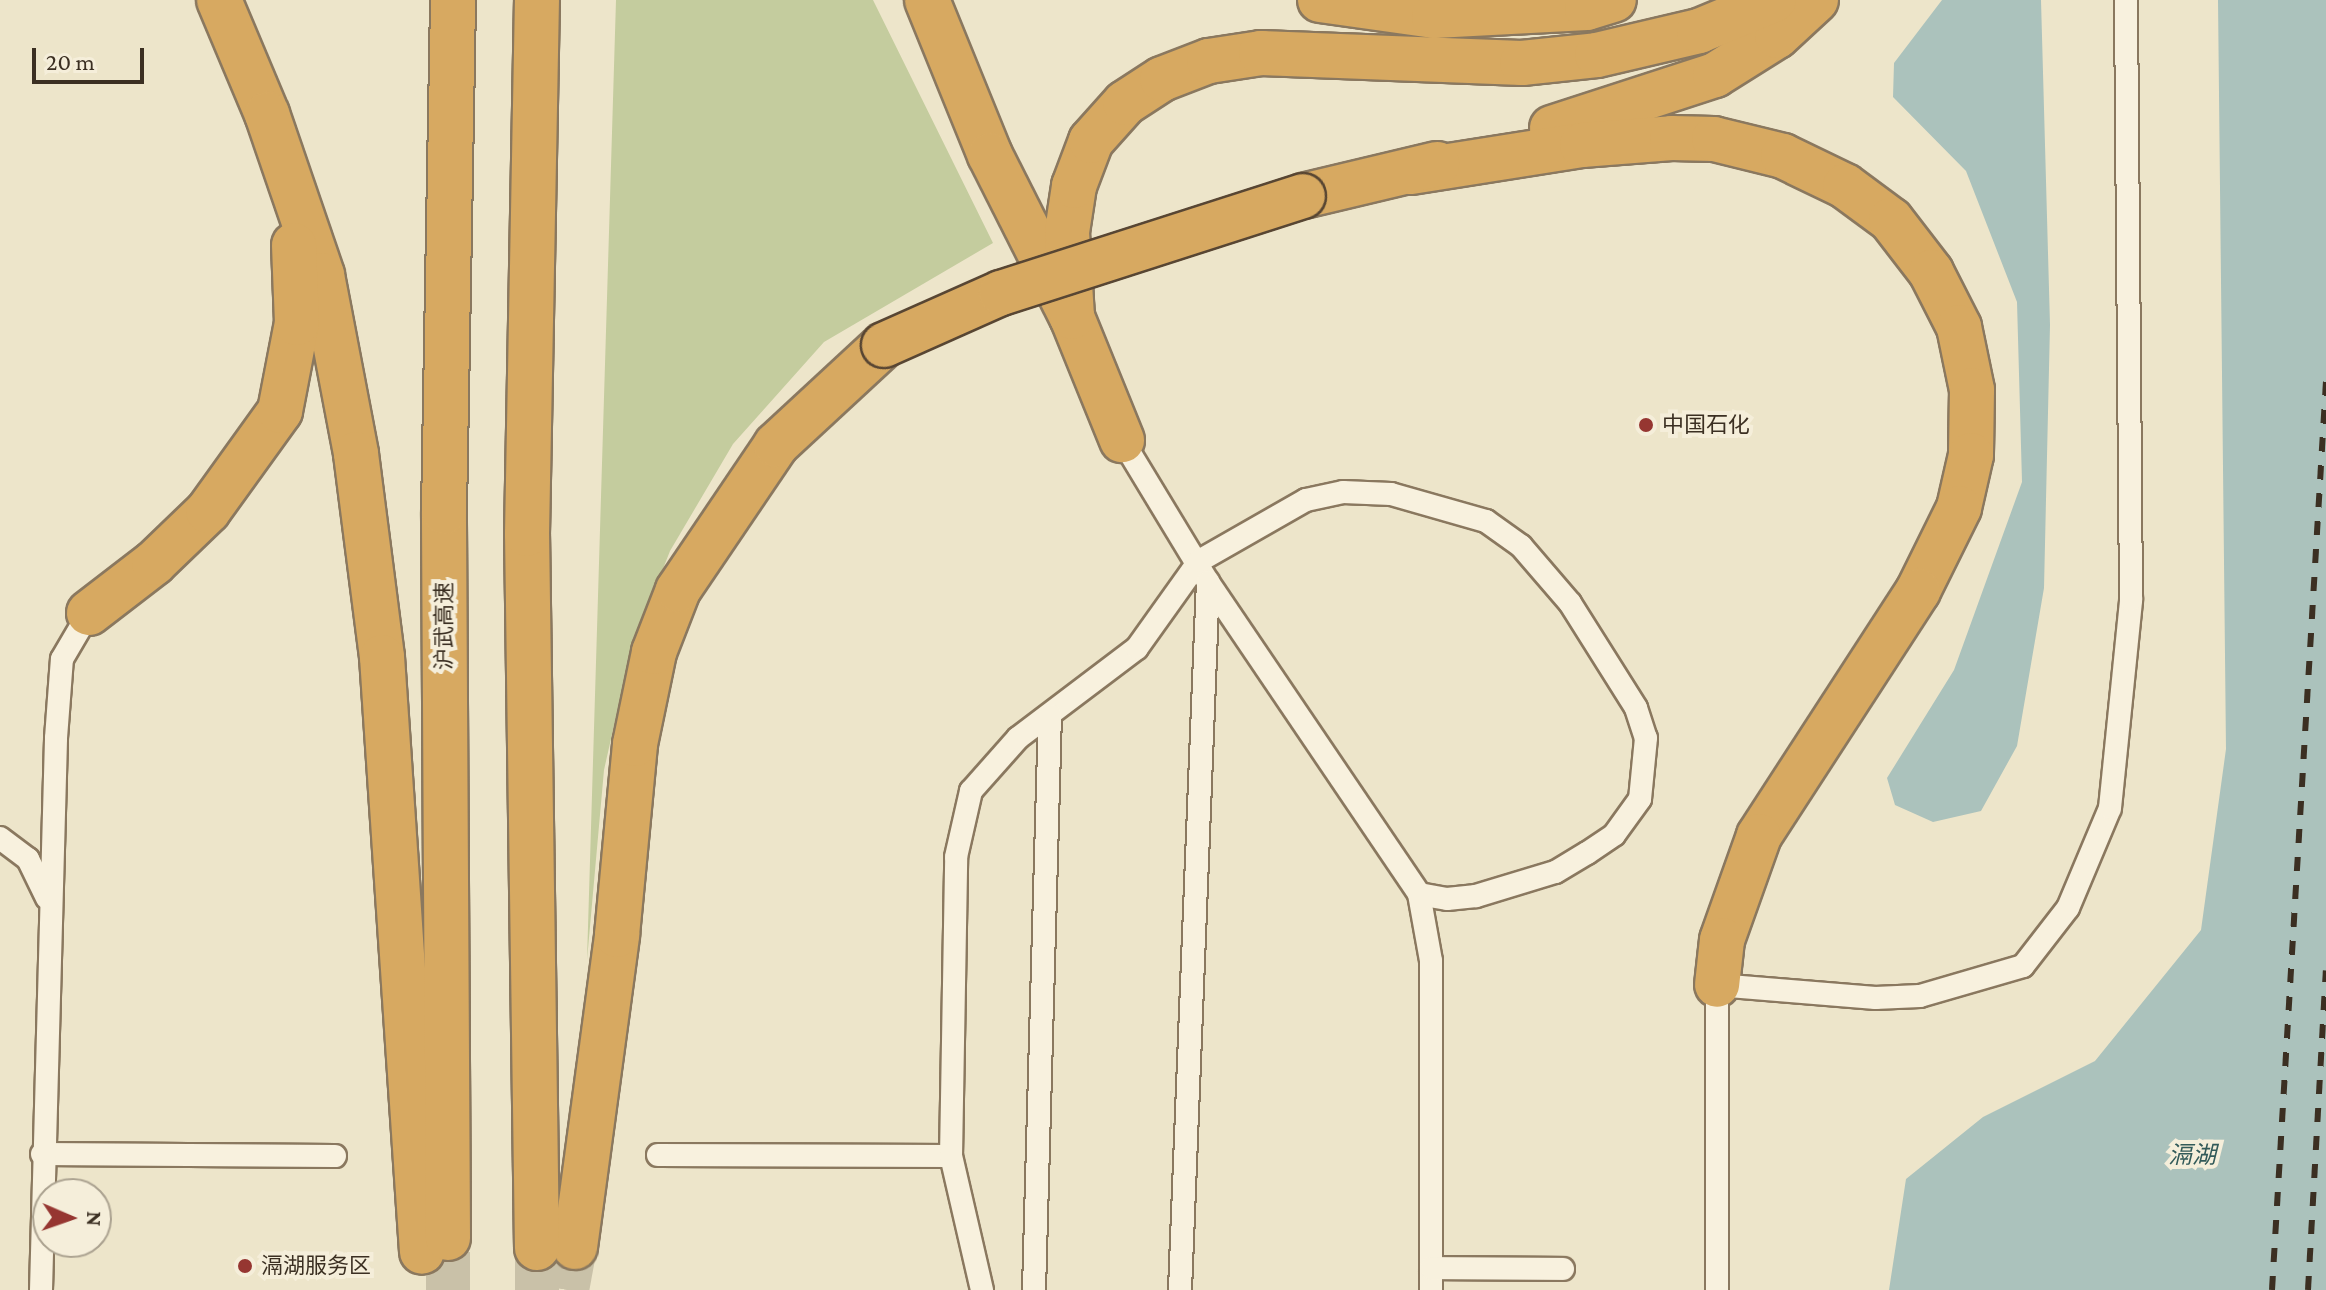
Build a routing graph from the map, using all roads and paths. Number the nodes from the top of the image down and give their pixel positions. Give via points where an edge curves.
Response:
1 (219, 0) edge
2 (453, 0) edge
3 (537, 0) edge
4 (927, 0) edge
5 (1320, 0) edge
6 (1614, 0) edge
7 (1774, 0) edge
8 (1816, 0) edge
9 (2126, 0) edge
10 (267, 114) junction
11 (1411, 172) junction
12 (1072, 317) junction
13 (1122, 440) joint
14 (1199, 561) junction
15 (1208, 582) junction
16 (89, 613) joint
17 (1050, 715) junction
18 (0, 838) edge
19 (1419, 894) junction
20 (49, 901) junction
21 (1717, 985) junction
22 (42, 1154) junction
23 (658, 1155) dead end
24 (335, 1156) dead end
25 (951, 1156) junction
26 (1563, 1269) dead end
27 (1431, 1279) edge
28 (41, 1290) edge
29 (982, 1290) edge
30 (1034, 1290) edge
31 (1180, 1290) edge
32 (1717, 1290) edge

1 - 10 highway
2 - 10 highway, 沪武高速 via 435,1252 382,657 356,454 322,275
3 - 11 highway, bridge via 527,534 556,1248 615,951 635,744 654,652 678,590 776,445 884,345 1001,293 1303,196
4 - 12 highway via 990,155
5 - 6 highway via 1434,16 1587,8
7 - 12 highway via 1699,31 1597,55 1522,63 1261,53 1209,61 1162,79 1125,103 1091,141 1078,174 1067,232
8 - 11 highway via 1777,36 1715,75 1642,103
9 - 21 lane via 2131,600 2110,808 2068,908 2023,966 1920,996 1875,998
10 - 16 highway via 294,237 297,323 280,411 208,511 154,563
11 - 21 highway via 1582,145 1672,138 1714,139 1783,156 1845,186 1891,220 1931,272 1959,327 1972,390 1971,455 1959,508 1918,591 1759,836 1722,940
12 - 13 highway
13 - 14 lane
14 - 15 lane
14 - 17 lane via 1137,648
14 - 19 lane via 1306,500 1343,492 1391,494 1486,521 1521,546 1570,603 1636,708 1646,738 1640,799 1614,835 1555,872 1476,896 1447,899
15 - 19 lane
15 - 31 lane
16 - 20 lane via 62,659
17 - 25 lane via 988,766 971,791 962,822 956,857
17 - 30 lane
18 - 20 lane via 28,859
19 - 27 lane via 1431,961
20 - 22 lane
21 - 32 lane
22 - 24 lane
22 - 28 lane
23 - 25 lane
25 - 29 lane
26 - 27 lane

